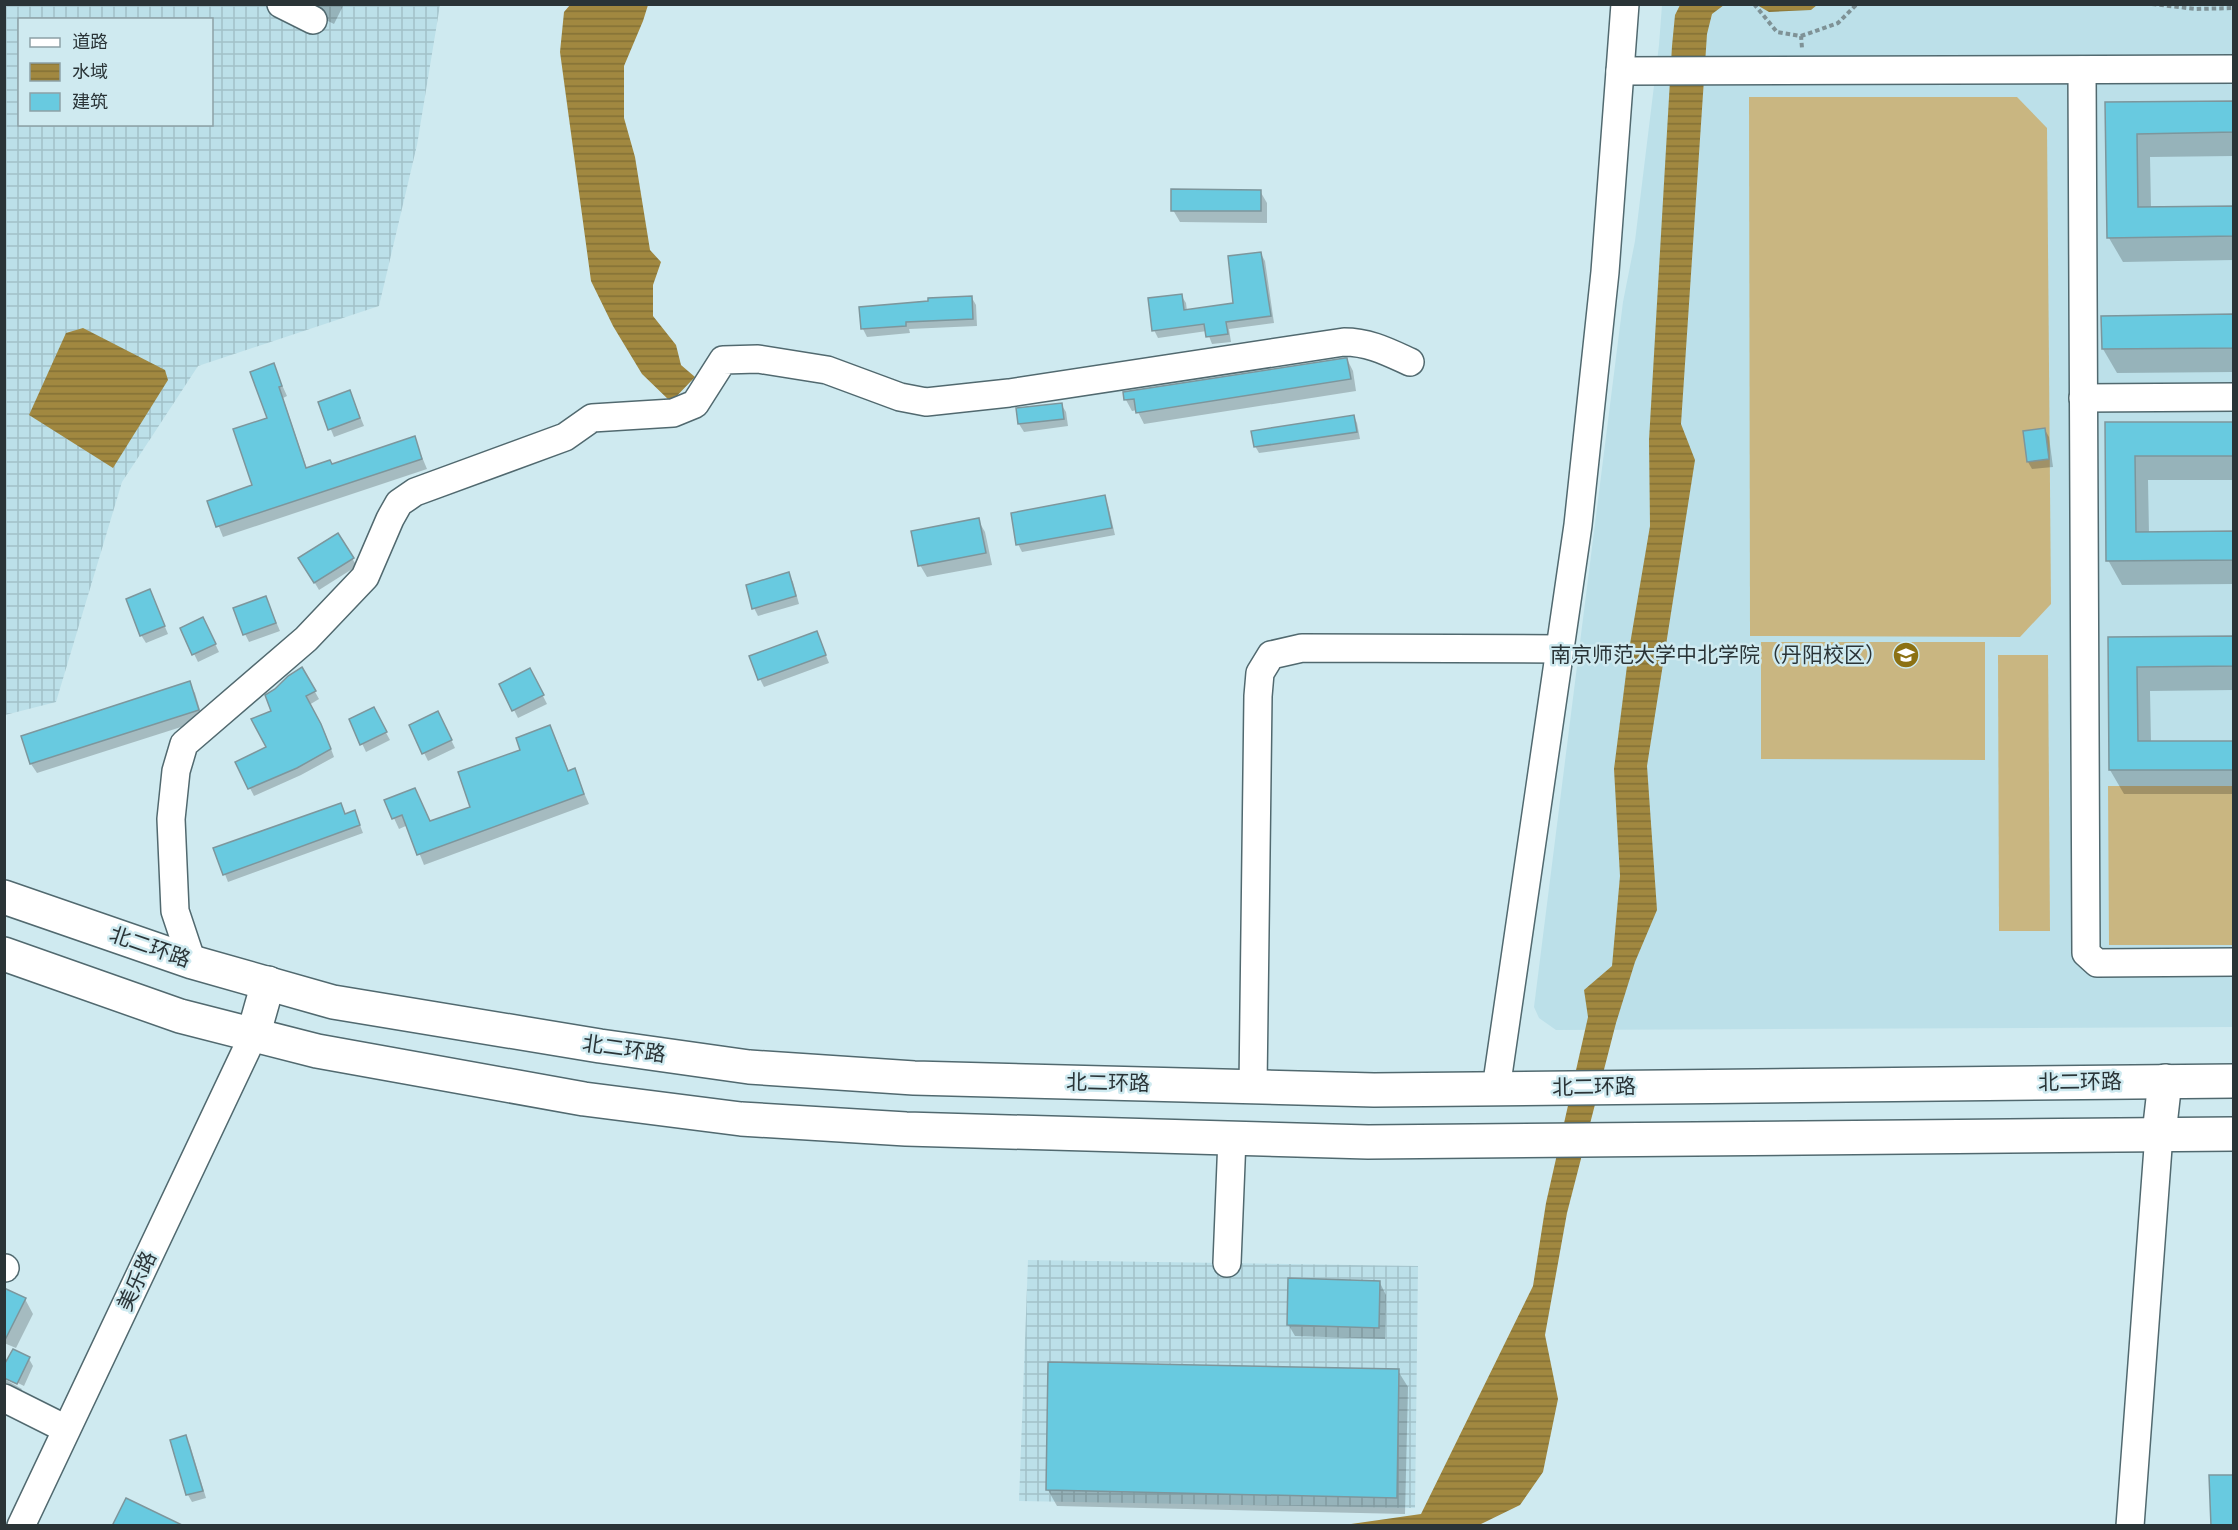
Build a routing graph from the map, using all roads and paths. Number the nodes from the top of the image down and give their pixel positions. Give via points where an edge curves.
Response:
1 (281, 4) edge
2 (1624, 4) edge
3 (1857, 4) edge
4 (2152, 4) edge
5 (1754, 6) edge
6 (2234, 8) edge
7 (313, 20) dead end
8 (1801, 36) junction
9 (2234, 69) edge
10 (1803, 70) junction
11 (2082, 70) junction
12 (1620, 71) junction
13 (1410, 362) dead end
14 (2234, 397) edge
15 (2083, 398) junction
16 (1560, 649) junction
17 (4, 897) edge
18 (4, 954) edge
19 (192, 962) junction
20 (2234, 962) edge
21 (268, 983) junction
22 (253, 1036) junction
23 (2165, 1081) junction
24 (2234, 1081) edge
25 (1245, 1087) junction
26 (1496, 1089) junction
27 (2159, 1134) junction
28 (2234, 1134) edge
29 (1232, 1138) junction
30 (1227, 1263) dead end
31 (4, 1398) edge
32 (66, 1429) junction
33 (21, 1526) edge
34 (2130, 1526) edge

1 - 7 street
2 - 12 street
3 - 8 path via 1838,23
4 - 6 path
5 - 8 path via 1777,32
8 - 10 path
9 - 11 street
10 - 11 street
10 - 12 street
11 - 15 street
12 - 16 street via 1605,272 1578,525
13 - 19 street via 1376,347 1344,342 926,402 900,397 827,370 758,359 723,360 695,404 673,413 592,418 565,437 415,492 399,503 365,577 306,639 184,744 176,771 171,819 175,911
14 - 15 street
15 - 20 street via 2086,953 2097,963
16 - 25 street via 1302,648 1271,655 1260,674 1258,696
16 - 26 street
17 - 19 main road, 北二环路
18 - 22 main road via 180,1016
19 - 21 main road, 北二环路
21 - 22 main road
21 - 25 main road, 北二环路 via 333,1002 749,1067 914,1078
22 - 29 main road via 584,1099 741,1119 906,1129
22 - 32 street, 美乐路
23 - 24 main road, 北二环路
23 - 26 main road, 北二环路
23 - 27 main road
25 - 26 main road, 北二环路
25 - 29 main road
27 - 28 main road
27 - 29 main road via 1368,1142
27 - 34 street
29 - 30 street
31 - 32 street
32 - 33 street, 美乐路

